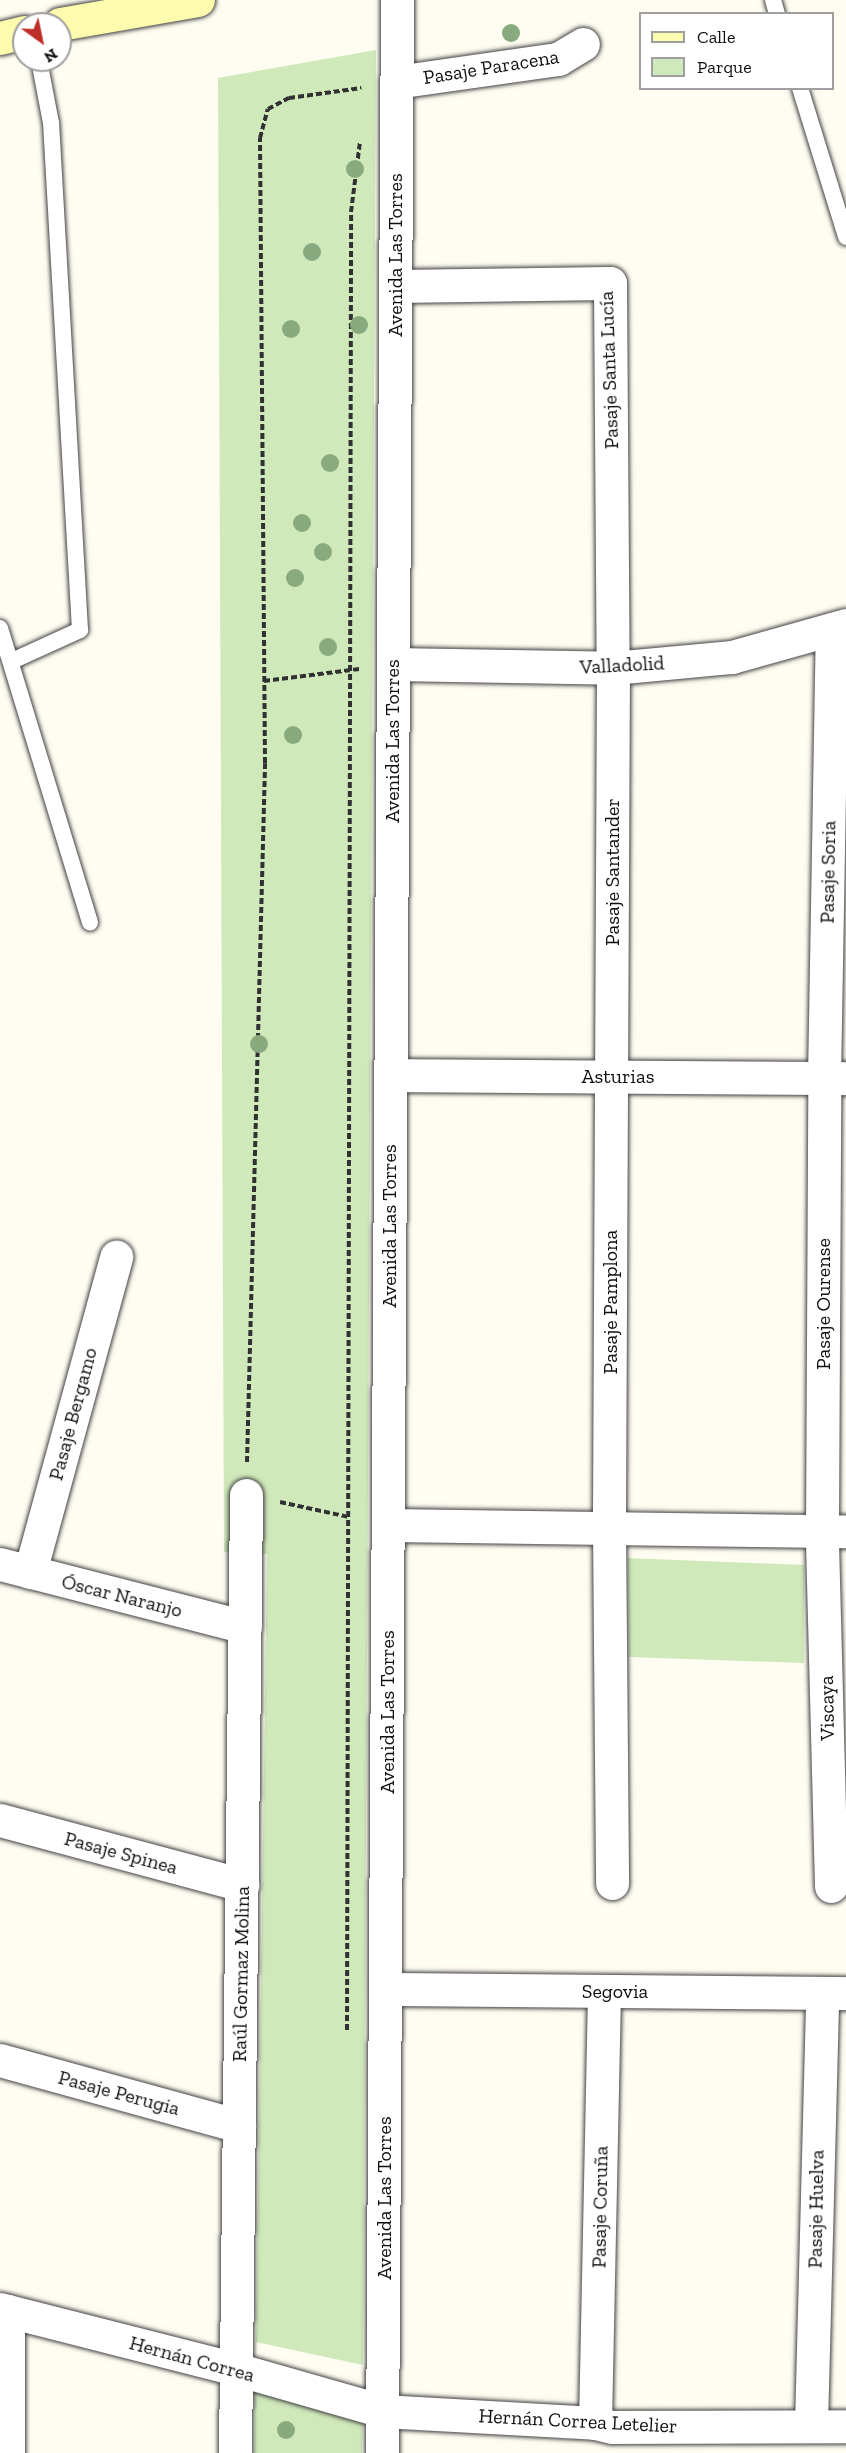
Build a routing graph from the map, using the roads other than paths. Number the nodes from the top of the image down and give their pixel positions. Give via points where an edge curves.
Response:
1 (198, 0) edge
2 (397, 0) edge
3 (127, 6) edge
4 (72, 21) edge
5 (583, 44) dead end
6 (41, 72) edge
7 (396, 82) junction
8 (801, 90) edge
9 (846, 237) edge
10 (395, 286) junction
11 (839, 627) edge
12 (0, 628) edge
13 (12, 661) junction
14 (393, 664) junction
15 (614, 668) junction
16 (90, 923) dead end
17 (390, 1075) junction
18 (611, 1076) junction
19 (835, 1078) edge
20 (116, 1257) dead end
21 (246, 1495) road end
22 (388, 1525) junction
23 (609, 1528) junction
24 (834, 1531) edge
25 (15, 1568) edge
26 (245, 1627) junction
27 (0, 1820) edge
28 (612, 1883) dead end
29 (242, 1885) junction
30 (831, 1886) dead end
31 (385, 1989) junction
32 (604, 1991) junction
33 (834, 1993) edge
34 (0, 2060) edge
35 (239, 2126) junction
36 (4, 2310) edge
37 (236, 2369) junction
38 (382, 2411) junction
39 (830, 2433) edge
40 (607, 2434) edge
41 (8, 2453) edge
42 (235, 2453) edge
43 (382, 2453) edge

1 - 3 street
2 - 7 street, Avenida Las Torres
3 - 4 street
5 - 7 street, Pasaje Paracena via 558,59
6 - 13 lane via 51,123 80,630
7 - 10 street, Avenida Las Torres
8 - 9 lane
10 - 14 street, Avenida Las Torres
10 - 15 street, Pasaje Santa Lucía via 610,283
11 - 15 street, Valladolid via 732,657
11 - 19 street, Pasaje Soria
12 - 13 lane
13 - 16 lane
14 - 15 street, Valladolid
14 - 17 street, Avenida Las Torres
15 - 18 street, Pasaje Santander
17 - 18 street, Asturias
17 - 22 street, Avenida Las Torres
18 - 19 street, Asturias
18 - 23 street, Pasaje Pamplona
19 - 24 street, Pasaje Ourense
20 - 25 street, Pasaje Bergamo
21 - 26 street, Raúl Gormaz Molina
22 - 23 street
22 - 31 street, Avenida Las Torres
23 - 24 street
23 - 28 street
24 - 30 street, Viscaya
25 - 26 street, Óscar Naranjo
26 - 29 street, Raúl Gormaz Molina
27 - 29 street, Pasaje Spinea
29 - 35 street, Raúl Gormaz Molina
31 - 32 street, Segovia
31 - 38 street, Avenida Las Torres
32 - 33 street, Segovia
32 - 40 street, Pasaje Coruña
33 - 39 street, Pasaje Huelva
34 - 35 street, Pasaje Perugia
35 - 37 street, Raúl Gormaz Molina
36 - 37 street, Hernán Correa
36 - 41 street
37 - 38 street, Hernán Correa
37 - 42 street, Raúl Gormaz Molina
38 - 40 street, Hernán Correa Letelier
38 - 43 street, Avenida Las Torres
39 - 40 street, Hernán Correa Letelier

